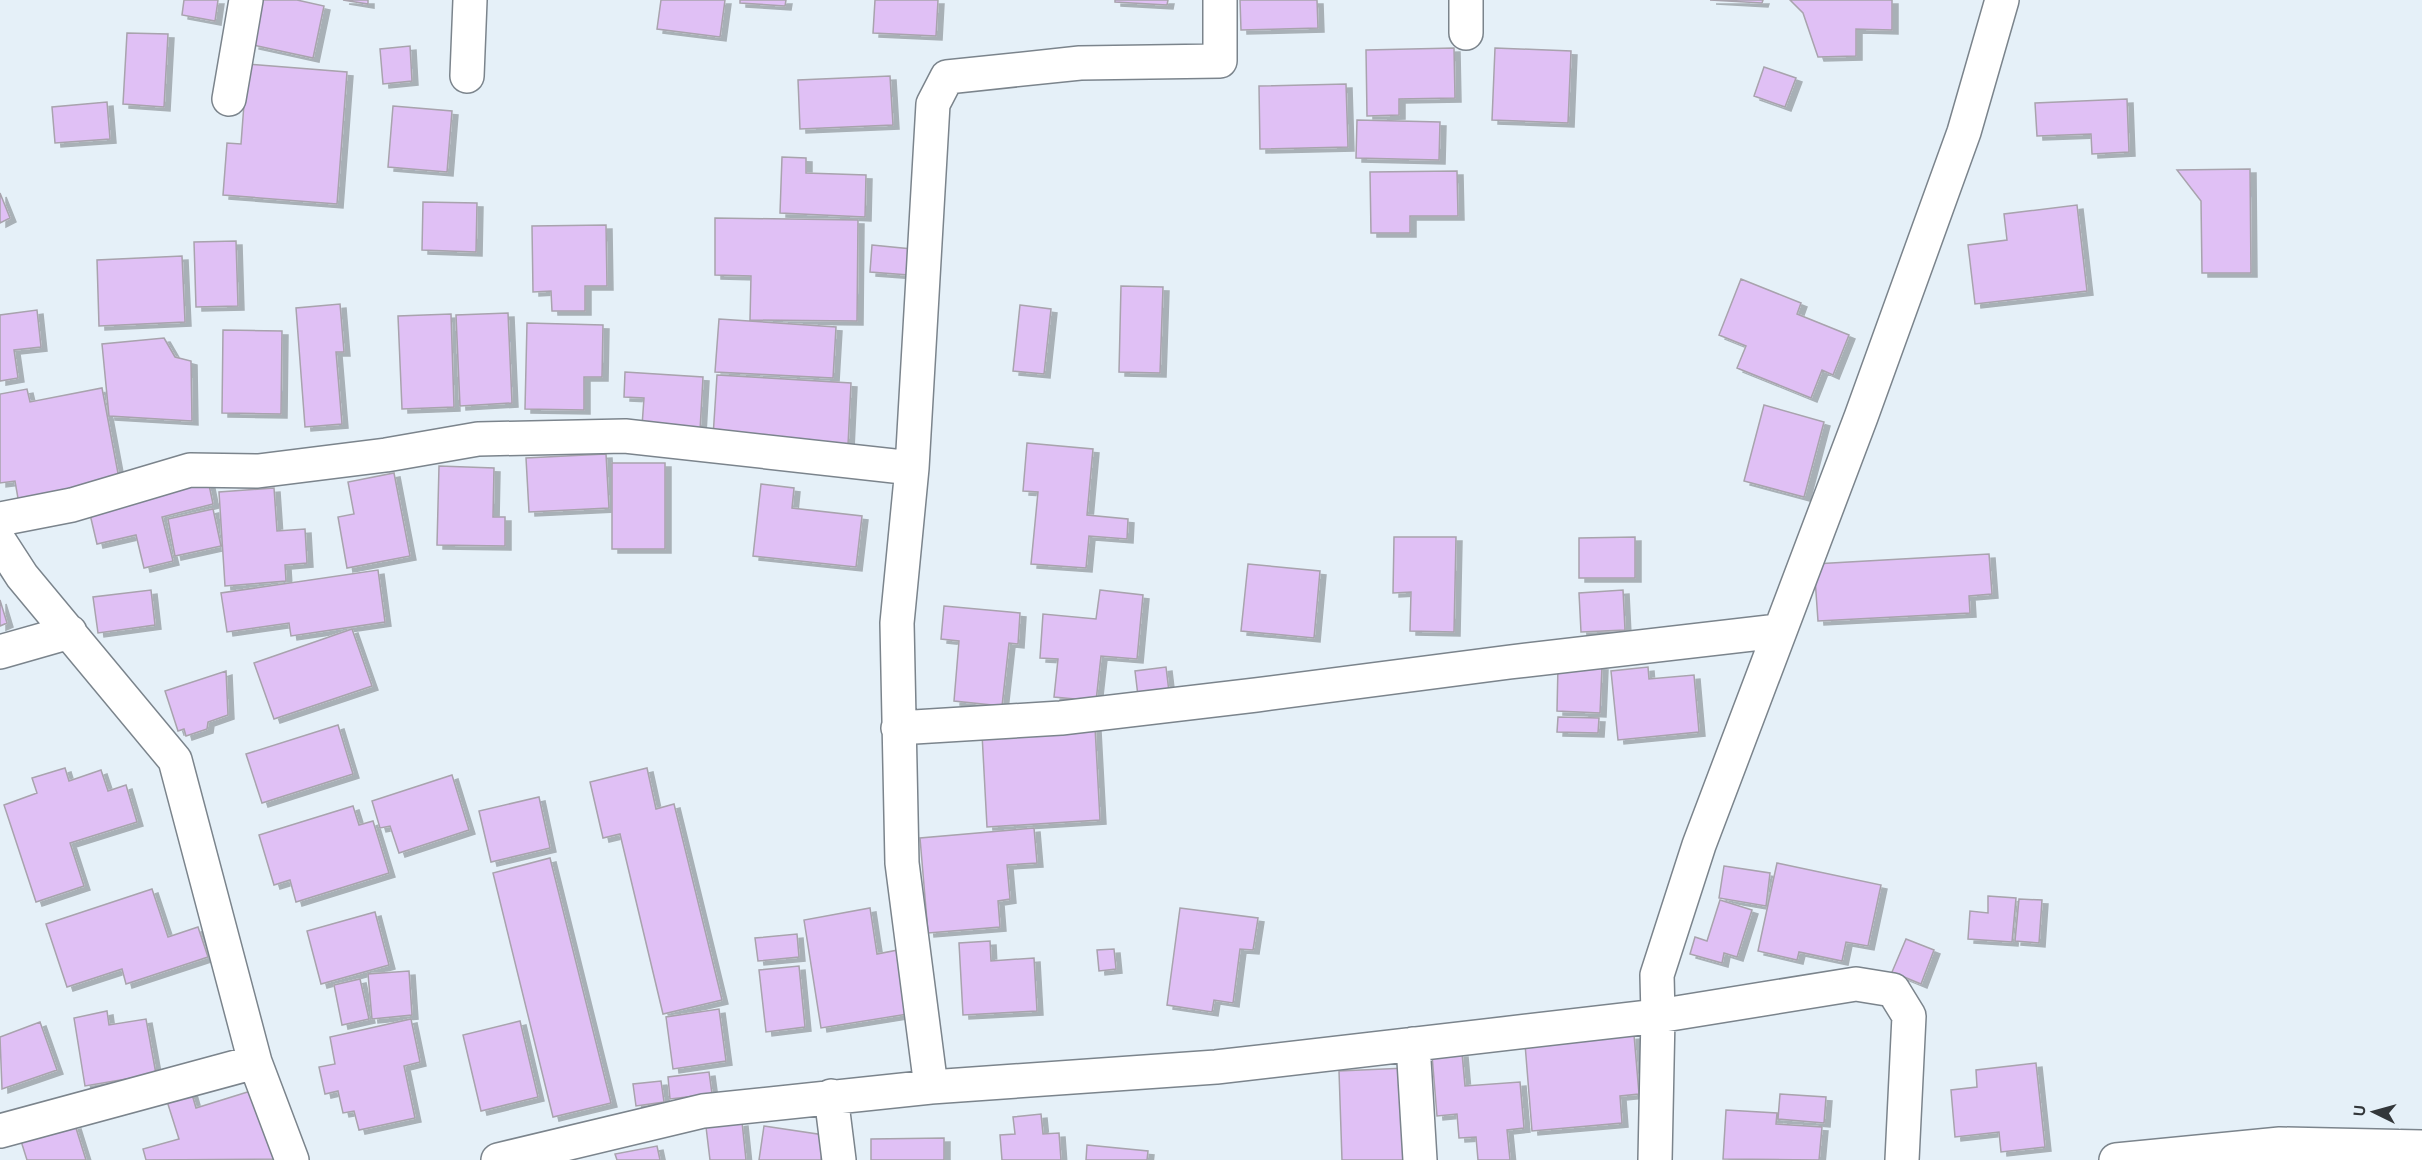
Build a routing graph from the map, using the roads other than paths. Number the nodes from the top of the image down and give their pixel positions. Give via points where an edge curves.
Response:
1 (246, 0) edge
2 (470, 0) edge
3 (1220, 0) edge
4 (1466, 0) edge
5 (2002, 0) edge
6 (1466, 33) dead end
7 (467, 76) dead end
8 (229, 99) dead end
9 (912, 468) junction
10 (0, 519) edge
11 (0, 542) edge
12 (1778, 631) junction
13 (70, 632) junction
14 (0, 652) edge
15 (898, 728) junction
16 (1659, 1016) junction
17 (1413, 1044) junction
18 (255, 1062) junction
19 (931, 1087) junction
20 (831, 1096) junction
21 (0, 1131) edge
22 (2422, 1147) edge
23 (292, 1160) edge
24 (498, 1160) edge
25 (840, 1160) edge
26 (1420, 1160) edge
27 (1655, 1160) edge
28 (1902, 1160) edge
29 (2116, 1160) edge

1 - 8 street
2 - 7 street
3 - 9 street via 1220,61 1080,63 947,77 933,104
4 - 6 street
5 - 12 street via 1964,132 1861,417
9 - 10 street via 625,436 478,439 258,471 190,470 72,505
9 - 15 street via 897,623
11 - 13 street via 22,576
12 - 15 street via 1061,718
12 - 16 street via 1699,845 1657,975
13 - 14 street
13 - 18 street via 175,760
15 - 19 street via 902,863
16 - 17 street
16 - 27 street
16 - 28 street via 1856,984 1893,990 1909,1016
17 - 19 street via 1216,1067
17 - 26 street
18 - 21 street
18 - 23 street
19 - 20 street
20 - 24 street via 703,1111
20 - 25 street
22 - 29 street via 2280,1144

